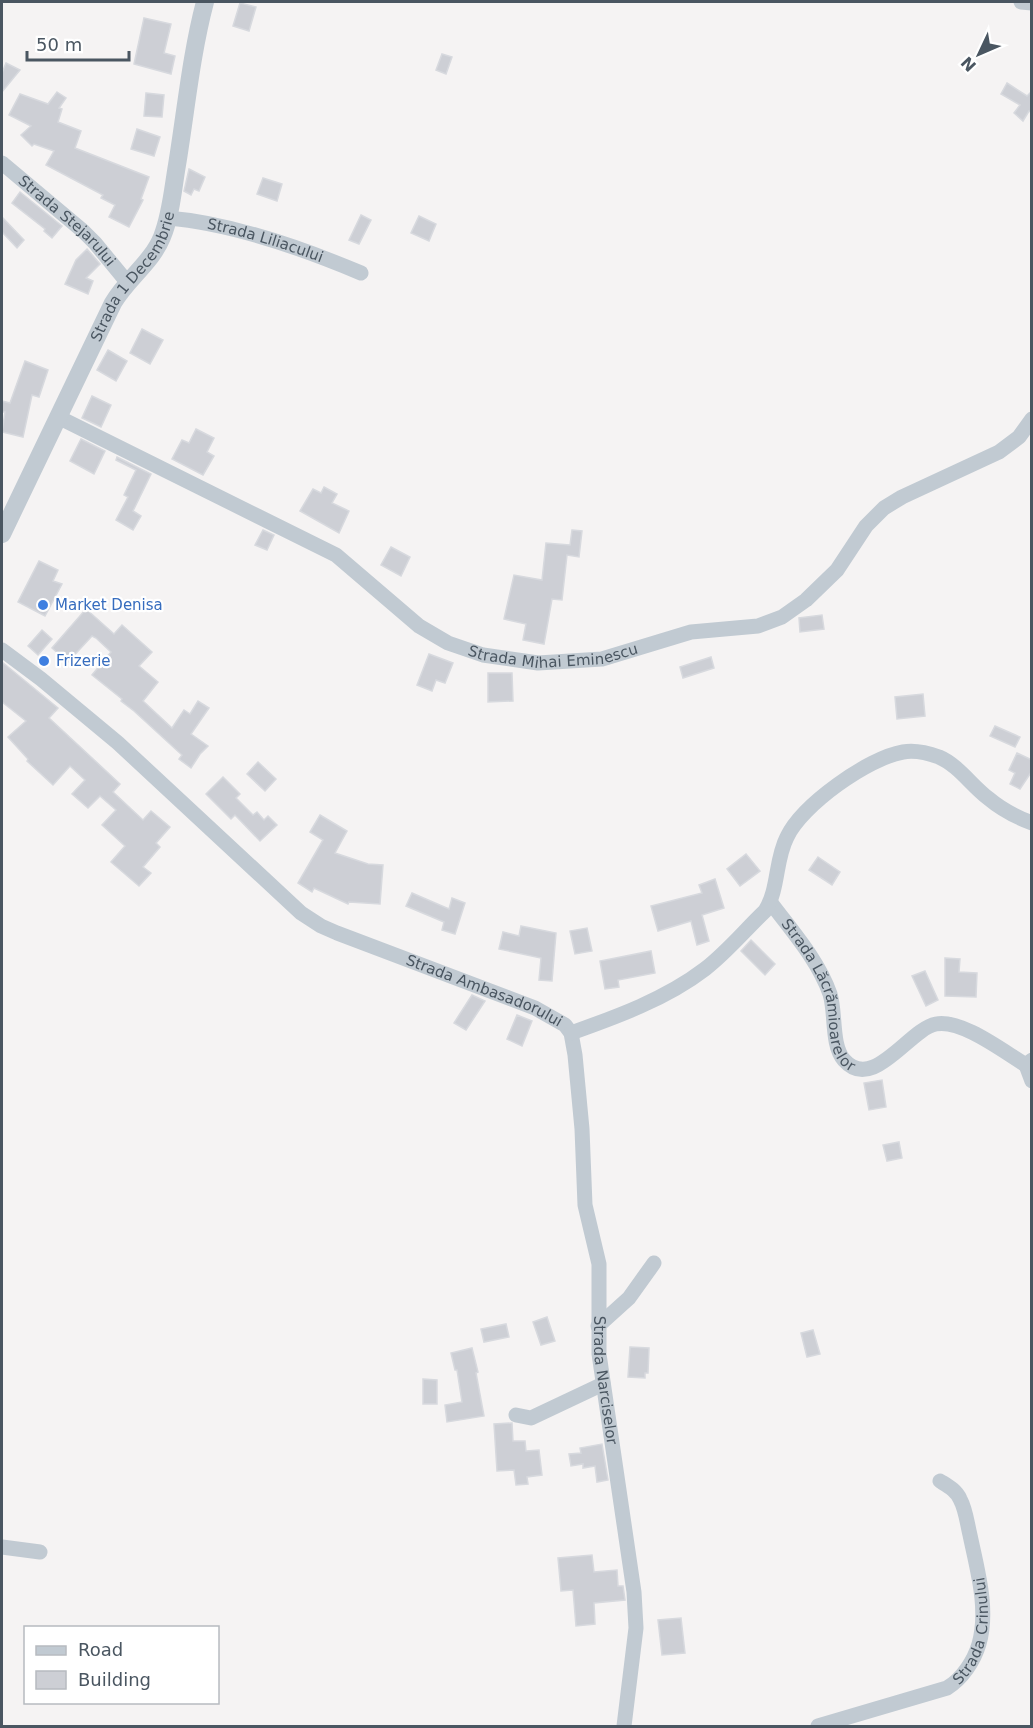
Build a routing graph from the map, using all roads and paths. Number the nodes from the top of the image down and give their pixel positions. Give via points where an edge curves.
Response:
1 (205, 2) edge
2 (1021, 2) edge
3 (1032, 3) edge
4 (2, 163) edge
5 (168, 218) junction
6 (361, 273) dead end
7 (127, 282) junction
8 (58, 417) junction
9 (1032, 419) edge
10 (2, 534) edge
11 (2, 650) edge
12 (1032, 823) edge
13 (771, 903) junction
14 (571, 1033) junction
15 (1029, 1063) edge
16 (1032, 1081) edge
17 (654, 1263) dead end
18 (598, 1326) junction
19 (603, 1384) junction
20 (516, 1416) dead end
21 (940, 1481) dead end
22 (2, 1547) edge
23 (40, 1551) dead end
24 (624, 1726) edge
25 (818, 1726) edge

1 - 5 street, Strada 1 Decembrie
2 - 3 street
4 - 7 street, Strada Stejarului via 83,231
5 - 6 street, Strada Liliacului via 234,230
5 - 7 street, Strada 1 Decembrie via 157,247
7 - 8 street, Strada 1 Decembrie
8 - 9 street, Strada Mihai Eminescu via 336,555 419,626 441,639 483,655 538,663 602,658 691,632 758,626 782,617 837,570 866,526 884,508 999,452 1019,437
8 - 10 street, Strada 1 Decembrie
11 - 14 street, Strada Ambasadorului via 118,743 311,920 366,945 535,1008 559,1020
12 - 13 street via 987,798 940,758 905,752 882,758 825,795 793,826 781,850
13 - 14 street, Strada Ambasadorului via 724,952 691,979
13 - 15 street, Strada Lăcrămioarelor via 809,953 824,981 834,1011 837,1048 848,1065 858,1069 881,1063 924,1028 936,1024 958,1027
14 - 18 street, Strada Narciselor via 582,1129 585,1204 599,1264
15 - 16 street
17 - 18 street via 629,1298
18 - 19 street, Strada Narciselor
19 - 20 street via 531,1418
19 - 24 street, Strada Narciselor via 636,1628
21 - 25 street, Strada Crinului via 960,1499 969,1529 982,1613 976,1652 960,1678 947,1688
22 - 23 street

